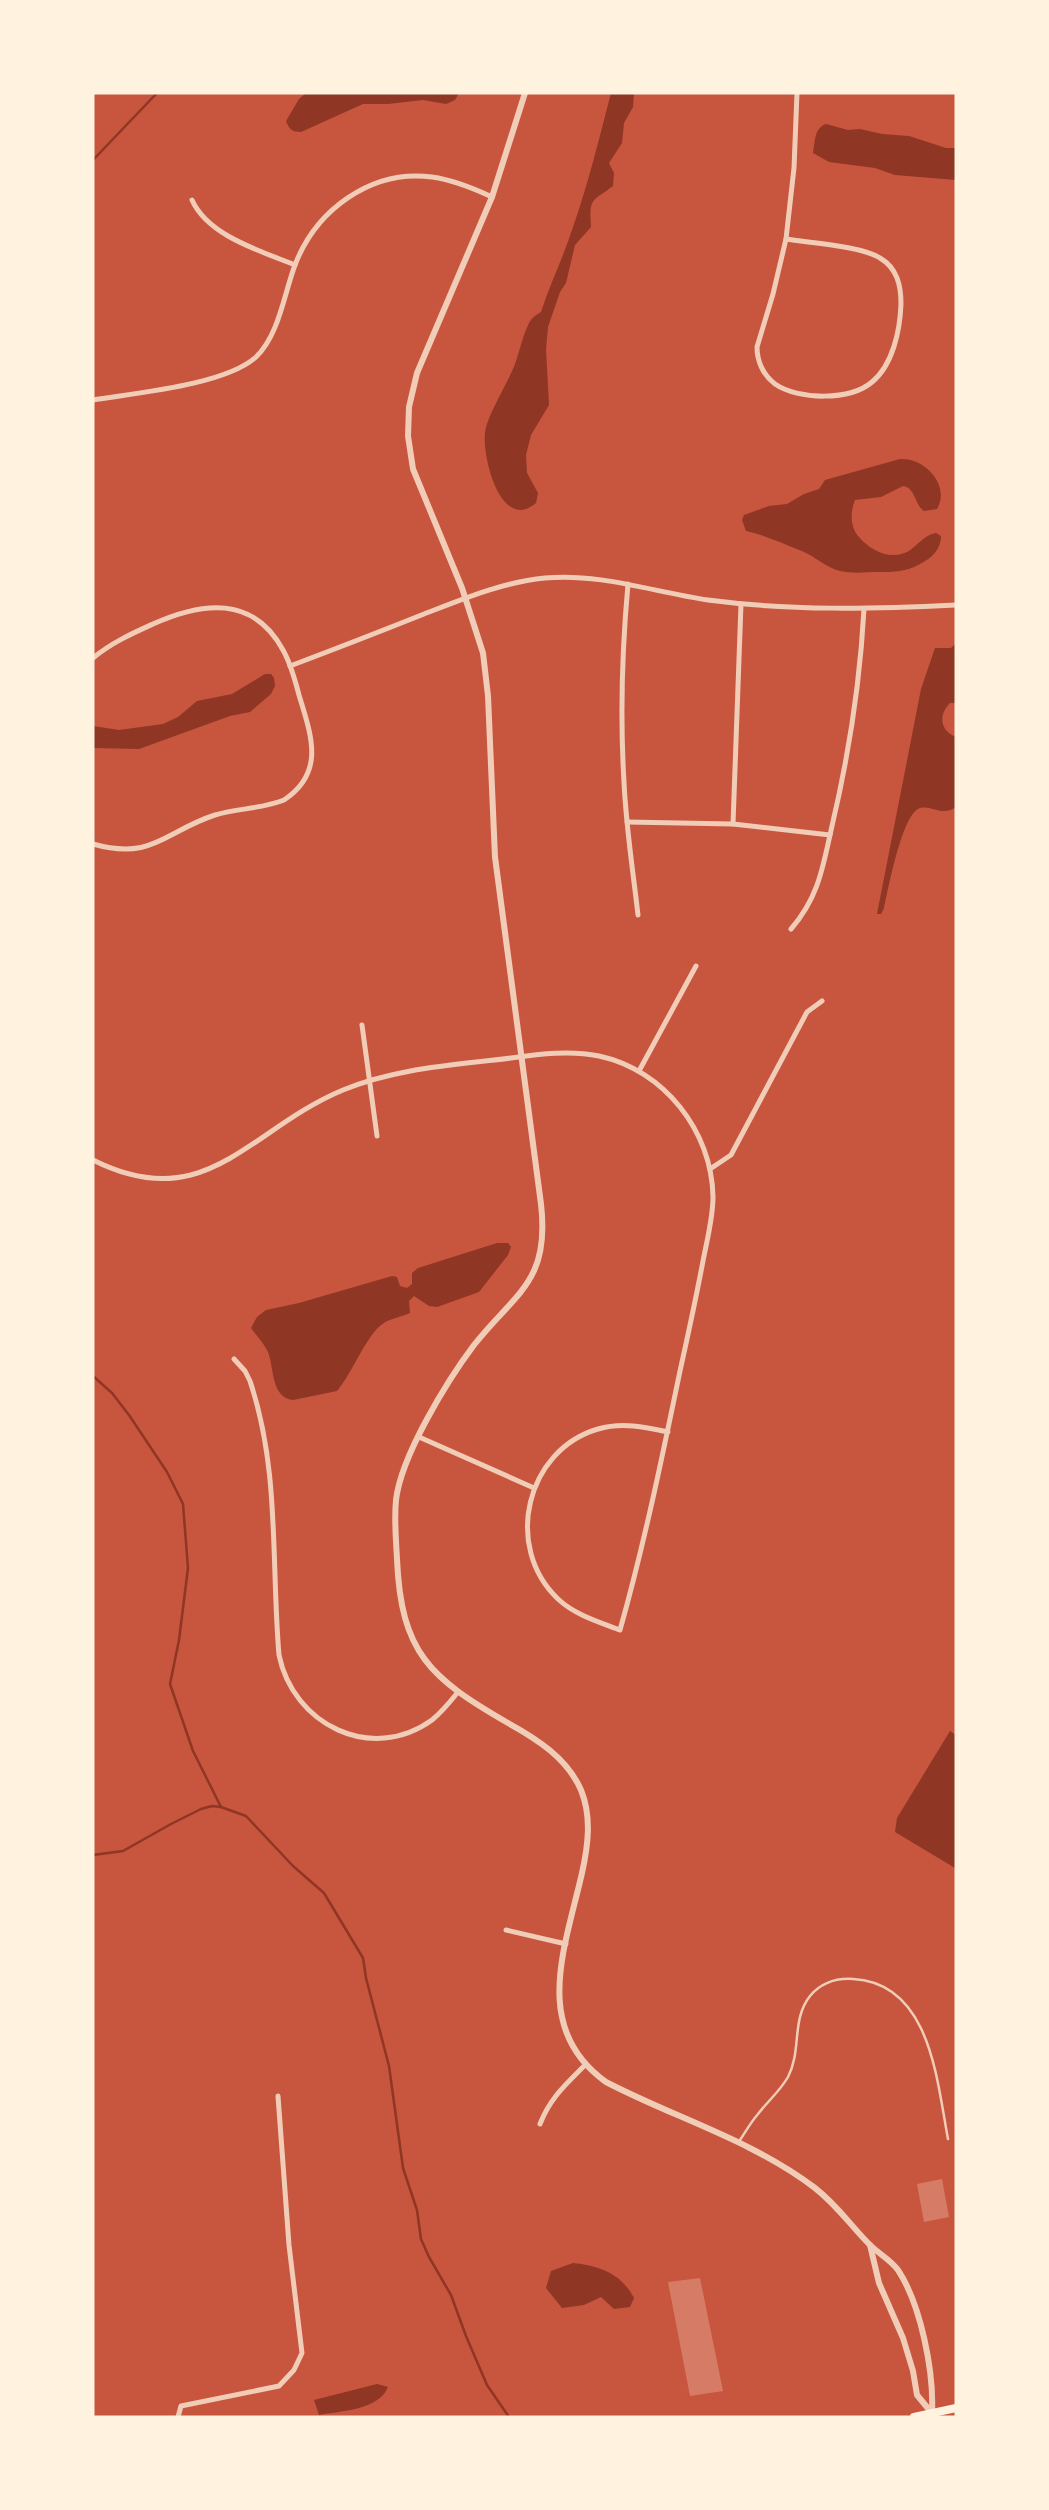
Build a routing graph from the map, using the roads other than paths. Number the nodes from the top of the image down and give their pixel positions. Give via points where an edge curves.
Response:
1 (525, 93) edge
2 (797, 93) edge
3 (492, 197) junction
4 (192, 200) dead end
5 (786, 239) junction
6 (295, 265) junction
7 (93, 400) edge
8 (628, 584) junction
9 (466, 598) junction
10 (741, 604) junction
11 (956, 605) edge
12 (864, 609) junction
13 (93, 658) edge
14 (290, 666) junction
15 (627, 822) junction
16 (733, 824) junction
17 (830, 835) junction
18 (93, 844) edge
19 (638, 915) dead end
20 (791, 929) dead end
21 (696, 966) dead end
22 (822, 1001) dead end
23 (362, 1026) dead end
24 (522, 1056) junction
25 (639, 1071) junction
26 (370, 1080) junction
27 (377, 1136) dead end
28 (93, 1160) edge
29 (709, 1169) junction
30 (234, 1359) dead end
31 (668, 1432) junction
32 (419, 1437) junction
33 (534, 1488) junction
34 (458, 1692) junction
35 (506, 1930) dead end
36 (566, 1944) junction
37 (585, 2065) junction
38 (278, 2096) dead end
39 (540, 2124) dead end
40 (948, 2139) dead end
41 (738, 2143) junction
42 (870, 2245) junction
43 (956, 2408) edge
44 (931, 2415) edge
45 (178, 2417) edge
46 (914, 2417) edge

1 - 3 street
2 - 5 street
3 - 6 street via 433,177 376,183 324,217
3 - 9 street via 423,356 409,407 413,469
4 - 6 street via 211,224
5 - 5 street via 875,255 890,265 898,278 901,309 894,345 880,373 860,390 832,396 792,391 775,384 763,370 757,347
6 - 7 street via 274,328 253,360 212,379
8 - 9 street via 582,577 544,578
8 - 10 street
8 - 15 street via 622,688
9 - 14 street
9 - 24 street via 486,678 495,857
10 - 12 street
10 - 16 street
11 - 12 street
12 - 17 street via 853,726
13 - 14 street via 118,640 186,610 220,607 259,621
14 - 18 street via 313,748 310,769 292,795 276,803 206,818 146,846 116,849
15 - 16 street
15 - 19 street
16 - 17 street
17 - 20 street via 814,896
21 - 25 street
22 - 29 street via 807,1012 731,1154
23 - 26 street
24 - 25 street via 583,1054
24 - 26 street
24 - 32 street via 542,1219 537,1266 524,1290 466,1356
25 - 29 street via 667,1092 688,1118 704,1147
26 - 27 street
26 - 28 street via 326,1099 218,1166 192,1176 146,1179
29 - 31 street via 711,1217
30 - 34 street via 250,1381 267,1445 279,1655 296,1698 331,1727 375,1739 425,1725
31 - 33 street via 629,1425 586,1434 555,1455
31 - 33 street via 620,1630 573,1610 543,1581 528,1545 527,1517
32 - 33 street
32 - 34 street via 405,1463 396,1503 401,1608 425,1659
34 - 36 street via 546,1747 568,1769 581,1791 588,1842
35 - 36 street
36 - 37 street via 559,2010 568,2038
37 - 39 street via 559,2089
37 - 41 street via 606,2082
38 - 45 street via 302,2353 279,2385 181,2406
40 - 41 lane via 929,2048 916,2017 885,1989 847,1978 822,1986 804,2004 788,2077
41 - 42 street via 814,2187
42 - 44 street via 917,2395
42 - 44 street via 893,2263 909,2294 933,2393
43 - 44 highway
44 - 46 highway

